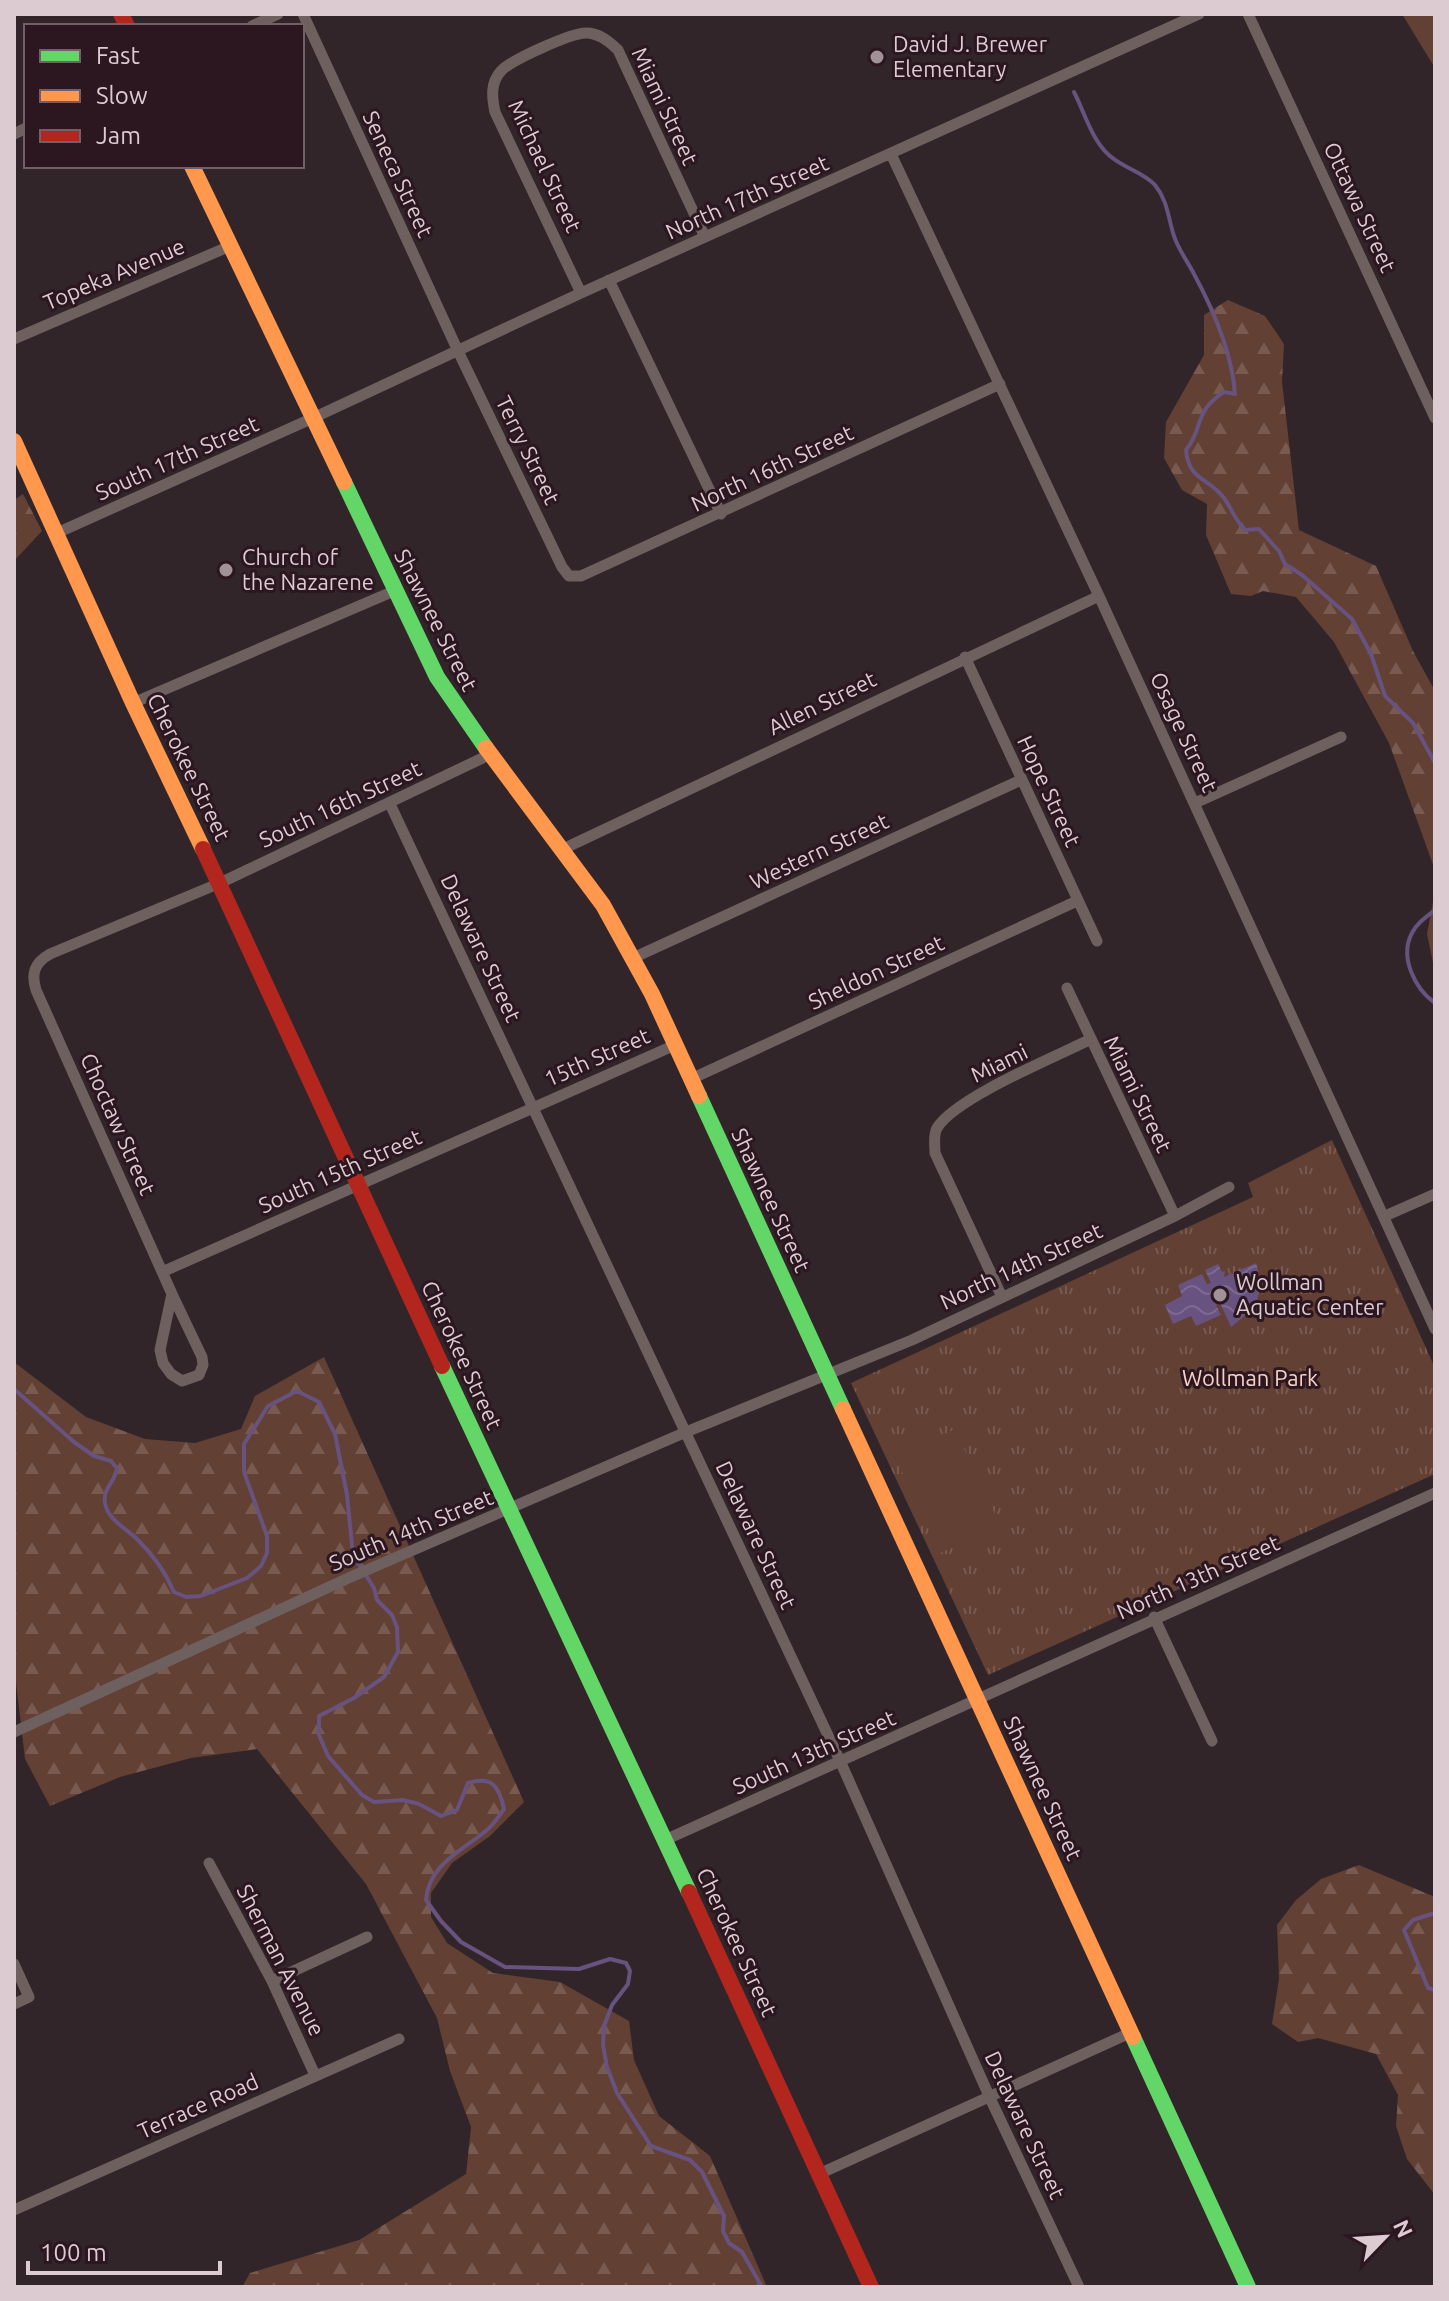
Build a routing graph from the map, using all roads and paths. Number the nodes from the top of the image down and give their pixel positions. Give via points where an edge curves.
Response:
1 (278, 14) edge
2 (303, 14) edge
3 (1199, 14) edge
4 (1248, 14) edge
5 (256, 24) edge
6 (559, 42) joint
7 (891, 154) junction
8 (193, 168) edge
9 (705, 237) junction
10 (230, 246) junction
11 (609, 280) junction
12 (581, 293) junction
13 (14, 339) edge
14 (458, 351) junction
15 (1000, 384) junction
16 (313, 418) junction
17 (1435, 418) edge
18 (14, 441) edge
19 (721, 514) junction
20 (57, 533) junction
21 (562, 567) joint
22 (394, 591) junction
23 (1099, 596) junction
24 (965, 657) junction
25 (133, 703) junction
26 (1341, 737) dead end
27 (491, 754) junction
28 (1021, 780) junction
29 (1195, 803) junction
30 (390, 804) junction
31 (563, 849) junction
32 (220, 883) junction
33 (1077, 901) junction
34 (1097, 941) dead end
35 (633, 958) junction
36 (34, 969) joint
37 (1067, 988) dead end
38 (1089, 1040) junction
39 (675, 1045) junction
40 (691, 1079) junction
41 (534, 1106) junction
42 (357, 1185) junction
43 (1229, 1187) dead end
44 (1435, 1194) edge
45 (1175, 1216) junction
46 (1385, 1216) junction
47 (162, 1272) junction
48 (172, 1294) junction
49 (1002, 1297) junction
50 (1435, 1329) edge
51 (827, 1373) junction
52 (686, 1432) junction
53 (1435, 1493) edge
54 (511, 1509) junction
55 (1154, 1617) junction
56 (978, 1701) junction
57 (14, 1732) edge
58 (1212, 1741) dead end
59 (841, 1763) junction
60 (665, 1840) junction
61 (209, 1863) dead end
62 (367, 1937) dead end
63 (14, 1964) edge
64 (272, 1981) junction
65 (14, 2004) edge
66 (1132, 2032) junction
67 (399, 2039) dead end
68 (315, 2075) junction
69 (990, 2098) junction
70 (819, 2174) junction
71 (14, 2210) edge
72 (871, 2287) edge
73 (1079, 2287) edge
74 (1248, 2287) edge

1 - 5 street
2 - 14 street, Seneca Street
3 - 7 street, North 17th Street
4 - 17 street, Ottawa Street
6 - 9 street, Miami Street via 586,33 599,35 618,50
6 - 12 street, Michael Street via 501,71 491,95
7 - 9 street, North 17th Street
7 - 15 street, Osage Street
8 - 10 street, Shawnee Street
9 - 11 street, North 17th Street
10 - 13 street, Topeka Avenue
10 - 16 street, Shawnee Street
11 - 12 street, North 17th Street
11 - 19 street
12 - 14 street, North 17th Street
14 - 16 street, North 17th Street
14 - 21 street, Terry Street
15 - 19 street, North 16th Street
15 - 23 street, Osage Street
16 - 20 street, South 17th Street
16 - 22 street, Shawnee Street
18 - 20 street, Cherokee Street
19 - 21 street, North 16th Street via 581,576 569,576
20 - 25 street, Cherokee Street
22 - 25 street
22 - 27 street, Shawnee Street via 437,677
23 - 24 street, Allen Street
23 - 29 street, Osage Street
24 - 28 street, Hope Street
24 - 31 street, Allen Street
25 - 32 street, Cherokee Street
26 - 29 street
27 - 30 street, South 16th Street
27 - 31 street, Shawnee Street
28 - 33 street, Hope Street
28 - 35 street, Western Street
29 - 46 street, Osage Street
30 - 32 street, South 16th Street
30 - 41 street, Delaware Street
31 - 35 street, Shawnee Street
32 - 36 street, South 16th Street via 50,954
32 - 42 street, Cherokee Street
33 - 34 street, Hope Street
33 - 40 street, Sheldon Street
35 - 39 street, Shawnee Street
36 - 47 street, Choctaw Street via 36,990
37 - 38 street, Miami Street
38 - 45 street, Miami Street
38 - 49 street, Miami via 965,1102 935,1131 935,1153
39 - 40 street, Shawnee Street
39 - 41 street, 15th Street
40 - 51 street, Shawnee Street
41 - 42 street, South 15th Street
41 - 52 street, Delaware Street
42 - 47 street, South 15th Street
42 - 54 street, Cherokee Street
43 - 45 street, North 14th Street
44 - 46 street
45 - 49 street, North 14th Street
46 - 50 street, Osage Street
47 - 48 street, Choctaw Street
48 - 48 street, Choctaw Street via 160,1350 171,1374 191,1380 199,1375 202,1357
49 - 51 street, North 14th Street
51 - 52 street, South 14th Street
51 - 56 street, Shawnee Street
52 - 54 street, South 14th Street
52 - 59 street, Delaware Street
53 - 55 street, North 13th Street
54 - 57 street, South 14th Street
54 - 60 street, Cherokee Street
55 - 56 street, North 13th Street
55 - 58 street
56 - 59 street, South 13th Street
56 - 66 street, Shawnee Street
59 - 60 street, South 13th Street
59 - 69 street, Delaware Street
60 - 70 street, Cherokee Street
61 - 64 street, Sherman Avenue
62 - 64 street
63 - 65 street via 29,1997
64 - 68 street, Sherman Avenue
66 - 69 street
66 - 74 street, Shawnee Street
67 - 68 street, Terrace Road
68 - 71 street, Terrace Road
69 - 70 street
69 - 73 street, Delaware Street
70 - 72 street, Cherokee Street

